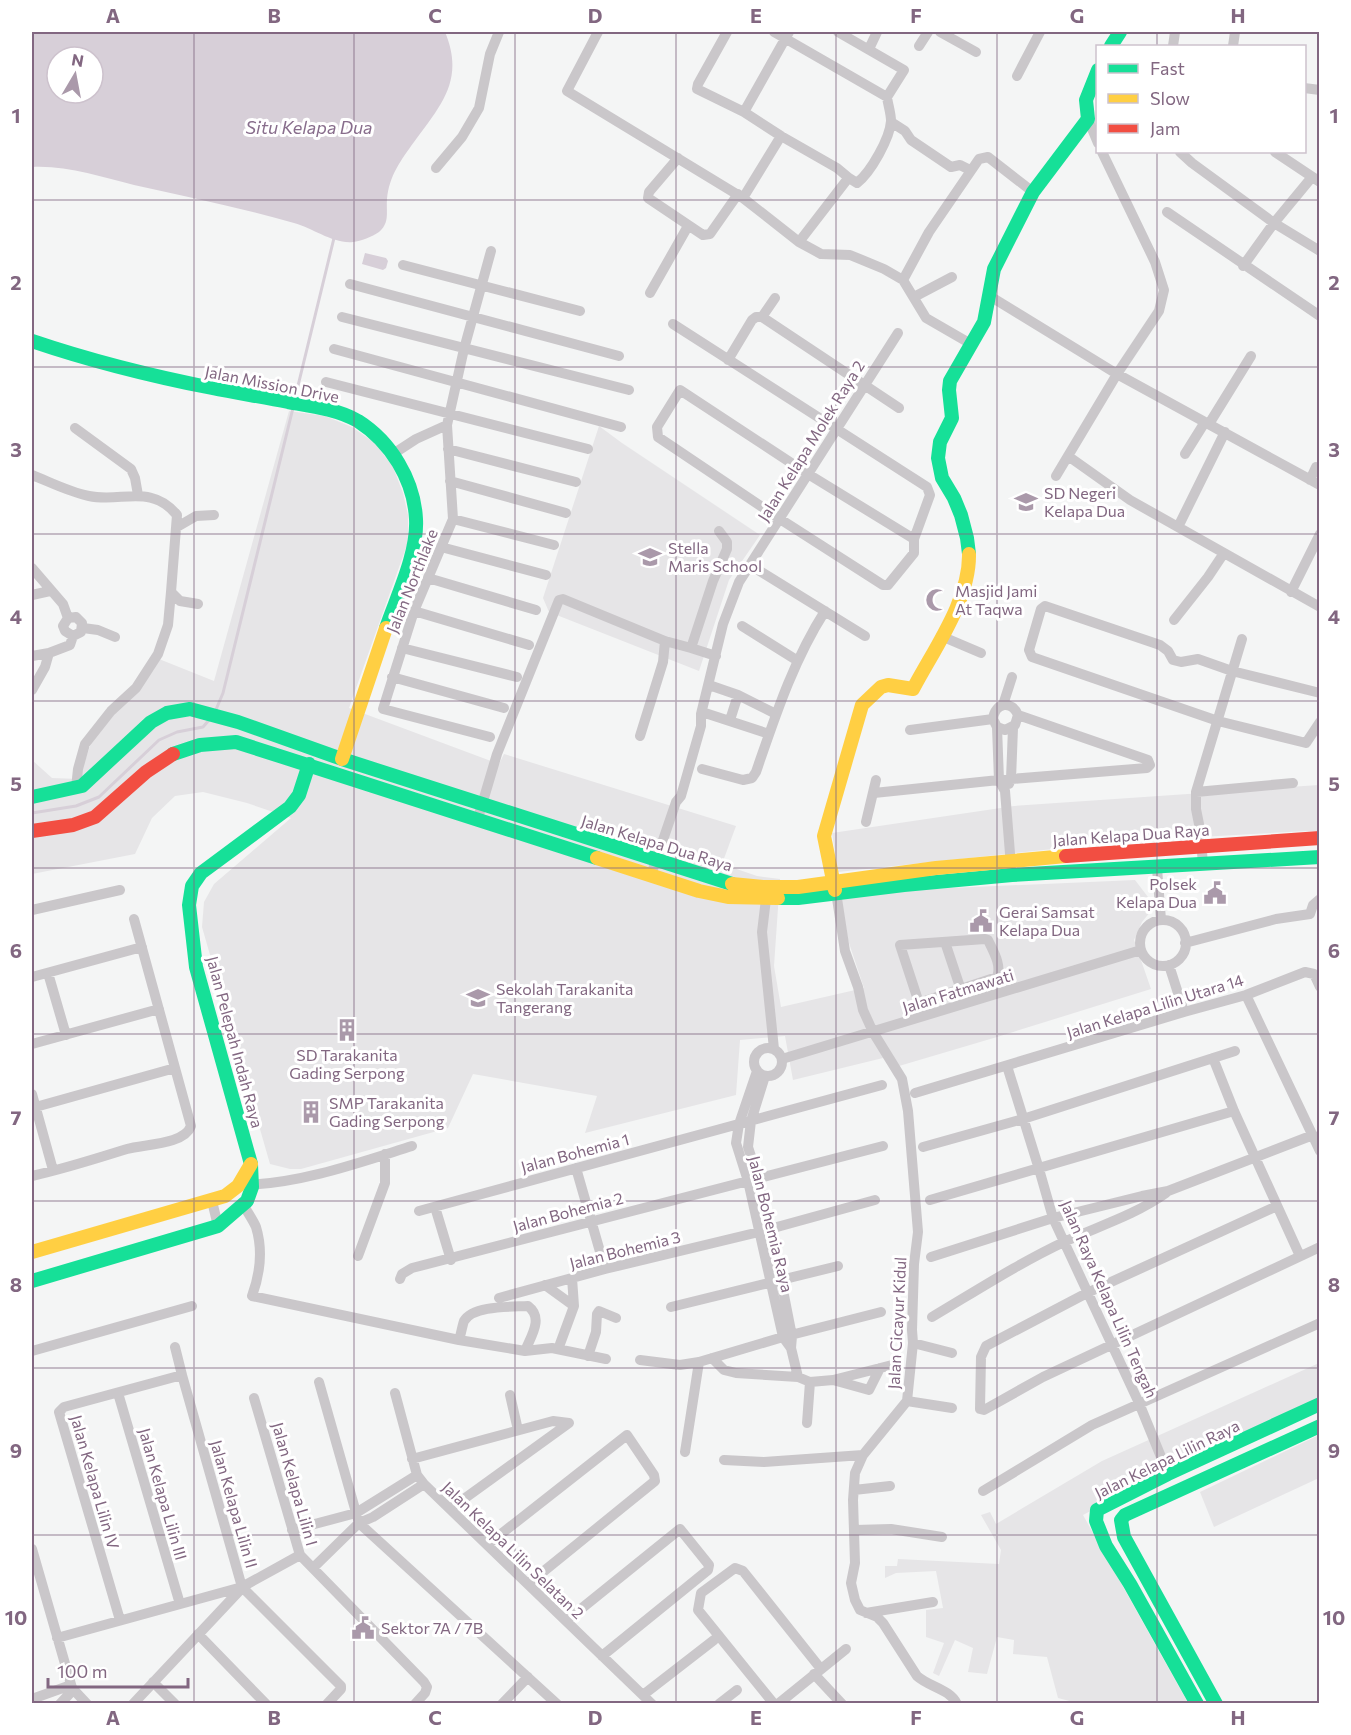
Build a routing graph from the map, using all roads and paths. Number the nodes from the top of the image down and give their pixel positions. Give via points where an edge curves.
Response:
1 (499, 32) edge
2 (598, 32) edge
3 (728, 32) edge
4 (774, 32) edge
5 (838, 32) edge
6 (878, 32) edge
7 (928, 32) edge
8 (940, 32) edge
9 (1040, 32) edge
10 (1120, 32) edge
11 (788, 34) edge
12 (1112, 45) edge
13 (919, 46) dead end
14 (869, 49) junction
15 (976, 52) dead end
16 (1096, 75) edge
17 (1017, 76) dead end
18 (886, 97) junction
19 (744, 112) junction
20 (1088, 119) junction
21 (891, 122) junction
22 (781, 136) junction
23 (1096, 138) edge
24 (1102, 153) edge
25 (1181, 153) edge
26 (1277, 153) edge
27 (678, 158) junction
28 (436, 168) dead end
29 (970, 170) junction
30 (849, 178) junction
31 (1316, 179) edge
32 (1034, 192) junction
33 (740, 196) junction
34 (1167, 212) dead end
35 (1274, 223) junction
36 (688, 226) junction
37 (799, 242) junction
38 (491, 251) dead end
39 (1320, 251) edge
40 (403, 265) dead end
41 (1244, 266) junction
42 (952, 277) dead end
43 (903, 280) junction
44 (350, 284) dead end
45 (482, 286) junction
46 (650, 293) dead end
47 (988, 295) junction
48 (914, 297) junction
49 (775, 298) dead end
50 (580, 310) dead end
51 (1320, 316) edge
52 (342, 317) dead end
53 (762, 317) junction
54 (473, 318) junction
55 (674, 324) dead end
56 (898, 333) dead end
57 (32, 341) edge
58 (971, 344) junction
59 (334, 349) dead end
60 (464, 349) junction
61 (619, 356) dead end
62 (1251, 356) dead end
63 (728, 360) junction
64 (1117, 374) junction
65 (326, 382) dead end
66 (456, 383) junction
67 (865, 385) junction
68 (629, 390) dead end
69 (899, 408) dead end
70 (448, 420) junction
71 (1207, 423) junction
72 (621, 427) dead end
73 (75, 428) dead end
74 (836, 430) junction
75 (1225, 432) junction
76 (448, 449) junction
77 (588, 449) dead end
78 (393, 454) junction
79 (1185, 454) dead end
80 (1068, 456) junction
81 (1316, 467) dead end
82 (808, 474) junction
83 (32, 475) edge
84 (1056, 476) dead end
85 (450, 481) junction
86 (576, 482) dead end
87 (1315, 482) edge
88 (138, 495) junction
89 (566, 513) dead end
90 (214, 515) dead end
91 (453, 519) junction
92 (780, 519) junction
93 (177, 527) junction
94 (1178, 527) junction
95 (719, 531) dead end
96 (1320, 534) edge
97 (914, 539) junction
98 (555, 545) dead end
99 (441, 547) junction
100 (1224, 553) junction
101 (750, 565) junction
102 (32, 568) edge
103 (546, 575) dead end
104 (428, 578) junction
105 (50, 591) junction
106 (171, 592) junction
107 (1292, 592) junction
108 (32, 595) edge
109 (198, 604) dead end
110 (1320, 607) edge
111 (536, 610) dead end
112 (414, 611) junction
113 (825, 611) junction
114 (68, 618) junction
115 (1174, 620) dead end
116 (742, 626) dead end
117 (83, 627) junction
118 (73, 636) junction
119 (865, 636) dead end
120 (942, 636) junction
121 (115, 638) dead end
122 (1242, 639) dead end
123 (665, 641) junction
124 (530, 645) dead end
125 (402, 648) junction
126 (691, 648) junction
127 (49, 653) junction
128 (981, 653) dead end
129 (32, 656) edge
130 (716, 656) junction
131 (798, 661) junction
132 (1232, 671) junction
133 (392, 677) junction
134 (517, 677) dead end
135 (1012, 677) dead end
136 (709, 685) junction
137 (32, 690) edge
138 (1320, 693) edge
139 (738, 695) junction
140 (1003, 705) junction
141 (504, 708) dead end
142 (702, 713) junction
143 (776, 714) junction
144 (1018, 715) junction
145 (730, 720) junction
146 (1218, 721) junction
147 (1320, 722) edge
148 (240, 723) junction
149 (995, 723) junction
150 (1013, 728) junction
151 (910, 729) dead end
152 (769, 734) junction
153 (640, 736) dead end
154 (490, 737) dead end
155 (236, 742) junction
156 (342, 759) junction
157 (309, 764) junction
158 (702, 769) dead end
159 (1005, 779) junction
160 (876, 780) dead end
161 (1293, 783) dead end
162 (76, 788) junction
163 (1196, 792) junction
164 (874, 793) junction
165 (32, 797) edge
166 (482, 804) junction
167 (478, 818) junction
168 (866, 822) dead end
169 (32, 831) edge
170 (1320, 838) edge
171 (1202, 846) junction
172 (1320, 857) edge
173 (656, 861) junction
174 (1010, 861) junction
175 (1203, 864) junction
176 (1157, 868) junction
177 (651, 875) junction
178 (1012, 875) junction
179 (835, 887) junction
180 (120, 890) dead end
181 (766, 899) junction
182 (1320, 899) edge
183 (32, 910) edge
184 (1315, 916) edge
185 (134, 919) dead end
186 (1161, 920) junction
187 (945, 942) junction
188 (1185, 943) junction
189 (142, 947) junction
190 (1141, 950) junction
191 (1169, 965) junction
192 (48, 973) junction
193 (32, 977) edge
194 (979, 984) junction
195 (1320, 987) edge
196 (961, 990) junction
197 (1246, 995) junction
198 (984, 999) junction
199 (159, 1009) junction
200 (1184, 1012) junction
201 (873, 1032) junction
202 (66, 1035) junction
203 (32, 1044) edge
204 (774, 1049) junction
205 (1234, 1052) dead end
206 (1213, 1058) junction
207 (782, 1059) junction
208 (1007, 1066) junction
209 (175, 1068) junction
210 (761, 1073) junction
211 (882, 1085) dead end
212 (915, 1093) dead end
213 (32, 1094) edge
214 (33, 1108) edge
215 (1234, 1111) junction
216 (1023, 1119) junction
217 (751, 1121) junction
218 (739, 1124) junction
219 (1312, 1135) junction
220 (412, 1146) dead end
221 (883, 1146) dead end
222 (923, 1147) dead end
223 (1320, 1150) edge
224 (384, 1154) junction
225 (1256, 1158) junction
226 (251, 1164) junction
227 (576, 1168) junction
228 (1039, 1169) junction
229 (53, 1170) junction
230 (32, 1176) edge
231 (753, 1180) junction
232 (239, 1185) junction
233 (254, 1185) junction
234 (1168, 1191) junction
235 (875, 1200) dead end
236 (930, 1200) dead end
237 (212, 1201) junction
238 (244, 1206) junction
239 (435, 1206) junction
240 (1277, 1206) junction
241 (419, 1211) dead end
242 (1053, 1218) junction
243 (591, 1221) junction
244 (218, 1226) junction
245 (763, 1231) junction
246 (78, 1239) junction
247 (1064, 1242) junction
248 (1320, 1247) edge
249 (32, 1252) edge
250 (358, 1256) dead end
251 (1300, 1256) junction
252 (931, 1257) dead end
253 (451, 1260) junction
254 (86, 1265) junction
255 (838, 1266) dead end
256 (605, 1269) junction
257 (572, 1278) junction
258 (400, 1279) dead end
259 (781, 1280) junction
260 (32, 1281) edge
261 (769, 1283) junction
262 (545, 1286) junction
263 (1087, 1293) junction
264 (499, 1298) dead end
265 (192, 1306) dead end
266 (574, 1306) junction
267 (671, 1307) dead end
268 (881, 1312) dead end
269 (932, 1317) dead end
270 (616, 1318) dead end
271 (1320, 1323) edge
272 (788, 1336) junction
273 (459, 1340) junction
274 (913, 1343) junction
275 (560, 1344) dead end
276 (1111, 1344) junction
277 (175, 1347) dead end
278 (32, 1351) edge
279 (525, 1351) junction
280 (952, 1353) dead end
281 (588, 1356) junction
282 (712, 1358) junction
283 (606, 1359) dead end
284 (640, 1360) dead end
285 (699, 1362) junction
286 (896, 1364) dead end
287 (880, 1368) junction
288 (182, 1375) junction
289 (798, 1377) junction
290 (833, 1380) junction
291 (319, 1382) dead end
292 (810, 1382) junction
293 (118, 1393) junction
294 (395, 1393) dead end
295 (510, 1395) dead end
296 (254, 1398) dead end
297 (907, 1401) junction
298 (1139, 1403) junction
299 (1315, 1407) edge
300 (952, 1408) dead end
301 (807, 1423) dead end
302 (1320, 1426) edge
303 (518, 1430) junction
304 (685, 1452) dead end
305 (863, 1455) junction
306 (412, 1459) junction
307 (724, 1460) dead end
308 (1168, 1474) junction
309 (420, 1480) junction
310 (890, 1486) dead end
311 (854, 1490) junction
312 (983, 1491) dead end
313 (450, 1509) junction
314 (1096, 1515) junction
315 (357, 1518) junction
316 (1121, 1520) junction
317 (292, 1530) junction
318 (855, 1530) junction
319 (942, 1537) dead end
320 (1124, 1537) junction
321 (487, 1545) junction
322 (1106, 1546) junction
323 (32, 1549) edge
324 (300, 1555) junction
325 (313, 1568) junction
326 (528, 1584) junction
327 (242, 1587) junction
328 (933, 1602) dead end
329 (180, 1604) junction
330 (866, 1613) junction
331 (120, 1620) junction
332 (566, 1621) junction
333 (198, 1634) junction
334 (57, 1638) junction
335 (714, 1640) dead end
336 (846, 1648) dead end
337 (602, 1656) junction
338 (818, 1671) junction
339 (528, 1677) junction
340 (153, 1682) junction
341 (72, 1688) junction
342 (737, 1690) dead end
343 (643, 1695) junction
344 (32, 1699) edge
345 (60, 1704) edge
346 (87, 1704) edge
347 (133, 1704) edge
348 (175, 1704) edge
349 (266, 1704) edge
350 (327, 1704) edge
351 (415, 1704) edge
352 (502, 1704) edge
353 (557, 1704) edge
354 (652, 1704) edge
355 (719, 1704) edge
356 (774, 1704) edge
357 (778, 1704) edge
358 (842, 1704) edge
359 (957, 1704) edge
360 (1197, 1704) edge
361 (1216, 1704) edge

1 - 28 street via 490,54 479,108 462,137
2 - 27 street via 567,91
3 - 19 street via 697,89
4 - 11 street
5 - 14 street
6 - 14 street
7 - 13 street
8 - 15 street
9 - 17 street
10 - 12 street
11 - 18 street
11 - 19 street
14 - 18 street via 904,70
16 - 20 street via 1086,100
18 - 21 street
19 - 22 street
20 - 23 street
20 - 32 street
21 - 29 street via 952,167 960,165
21 - 30 street via 866,175 857,183
22 - 30 street
22 - 33 street
24 - 64 street via 1155,262 1164,290 1159,311
25 - 35 street
26 - 31 street
27 - 33 street
27 - 36 street via 648,197
29 - 32 street via 979,159 988,158
29 - 43 street
30 - 37 street
31 - 35 street
32 - 47 street via 994,269
33 - 36 street via 709,235
33 - 37 street
34 - 41 street
35 - 39 street
35 - 41 street
36 - 46 street
37 - 43 street via 824,254 850,255
38 - 45 street, Jalan Northlake
40 - 45 street
41 - 51 street
42 - 48 street
43 - 48 street
44 - 54 street
45 - 50 street
45 - 54 street, Jalan Northlake
47 - 58 street via 984,322
47 - 64 street
48 - 58 street via 926,318
49 - 53 street
52 - 60 street
53 - 63 street via 752,320
53 - 67 street
54 - 60 street, Jalan Northlake
54 - 61 street
55 - 63 street
56 - 67 street, Jalan Kelapa Molek Raya 2
57 - 78 street, Jalan Mission Drive via 174,381 344,415 359,422
58 - 120 street via 950,381 952,418 938,447 941,476 956,503 970,553 963,596
59 - 66 street
60 - 66 street, Jalan Northlake
60 - 68 street
62 - 71 street
63 - 74 street
64 - 71 street
64 - 80 street
65 - 70 street
66 - 70 street, Jalan Northlake
66 - 72 street
67 - 69 street
67 - 74 street, Jalan Kelapa Molek Raya 2
70 - 76 street, Jalan Northlake
70 - 77 street
70 - 78 street
71 - 75 street
71 - 79 street
73 - 88 street via 129,467
74 - 82 street, Jalan Kelapa Molek Raya 2
74 - 97 street via 927,487 929,497
75 - 87 street
75 - 94 street
76 - 85 street, Jalan Northlake
76 - 86 street
78 - 156 street, Jalan Mission Drive via 412,496 416,520 413,548
80 - 84 street
80 - 94 street via 1130,500
81 - 87 street
82 - 92 street, Jalan Kelapa Molek Raya 2
82 - 92 street via 680,390 657,427 658,436
82 - 97 street
83 - 88 street via 92,497
85 - 89 street
85 - 91 street, Jalan Northlake
88 - 93 street via 169,505 177,515
90 - 93 street via 196,516
91 - 98 street
91 - 99 street, Jalan Northlake
92 - 97 street via 886,585 914,553
92 - 101 street, Jalan Kelapa Molek Raya 2
93 - 106 street
94 - 100 street
95 - 126 street via 727,549
96 - 107 street
99 - 103 street
99 - 104 street, Jalan Northlake
100 - 107 street
100 - 115 street
101 - 113 street
101 - 130 street, Jalan Kelapa Molek Raya 2 via 730,604
102 - 105 street
104 - 111 street
104 - 112 street, Jalan Northlake
105 - 108 street
105 - 114 street via 63,604
106 - 109 street via 180,601
106 - 162 street via 168,625 158,654 136,688 85,744
107 - 110 street
112 - 124 street
112 - 125 street, Jalan Northlake
113 - 119 street
113 - 131 street
114 - 117 street via 76,617
114 - 118 street via 63,626
116 - 131 street
117 - 118 street
117 - 121 street
118 - 127 street via 70,645
120 - 128 street
120 - 179 street via 913,689 880,687 862,705 824,836
122 - 132 street
123 - 126 street
123 - 153 street via 663,662
123 - 166 street via 559,600 508,725
125 - 133 street, Jalan Northlake
125 - 134 street
126 - 130 street
127 - 129 street
127 - 137 street
130 - 136 street, Jalan Kelapa Molek Raya 2
131 - 143 street
132 - 138 street
132 - 146 street
132 - 146 street via 1198,659 1173,660 1160,645 1045,606 1029,650 1032,657
133 - 141 street
133 - 154 street, Jalan Northlake via 383,709
135 - 140 street
136 - 139 street
136 - 142 street, Jalan Kelapa Molek Raya 2
139 - 143 street
139 - 145 street
140 - 144 street via 1013,706
140 - 149 street via 995,710
142 - 145 street
142 - 173 street, Jalan Kelapa Molek Raya 2 via 681,796
143 - 152 street
144 - 150 street
144 - 159 street via 1148,760 1150,765
145 - 152 street
146 - 147 street via 1304,742 1308,742
146 - 163 street
148 - 155 street
148 - 156 street, Jalan Kelapa Dua Raya
148 - 162 street, Jalan Kelapa Dua Raya via 190,709 167,713 151,722
149 - 150 street via 1005,730
149 - 151 street
149 - 159 street
150 - 159 street
152 - 158 street via 752,778 743,780
155 - 157 street, Jalan Kelapa Dua Raya
155 - 169 street, Jalan Kelapa Dua Raya via 192,745 171,753 93,818
156 - 166 street, Jalan Kelapa Dua Raya
157 - 167 street, Jalan Kelapa Dua Raya
157 - 226 street, Jalan Pelepah Indah Raya via 299,795 290,807 201,873 192,886 189,905 196,968
159 - 164 street
159 - 174 street
160 - 164 street
161 - 163 street
162 - 165 street, Jalan Kelapa Dua Raya
163 - 171 street
164 - 168 street
166 - 167 street
166 - 173 street, Jalan Kelapa Dua Raya
167 - 177 street, Jalan Kelapa Dua Raya
170 - 171 street, Jalan Kelapa Dua Raya
171 - 174 street, Jalan Kelapa Dua Raya
171 - 175 street
172 - 175 street, Jalan Kelapa Dua Raya
173 - 177 street, Jalan Kelapa Molek Raya 2
173 - 179 street, Jalan Kelapa Dua Raya via 732,885
174 - 178 street
174 - 179 street, Jalan Kelapa Dua Raya
175 - 176 street, Jalan Kelapa Dua Raya
176 - 178 street, Jalan Kelapa Dua Raya
176 - 186 street
177 - 181 street, Jalan Kelapa Dua Raya via 699,891
178 - 179 street, Jalan Kelapa Dua Raya
179 - 181 street, Jalan Kelapa Dua Raya via 798,898
179 - 201 street, Jalan Cicayur Kidul via 845,951
180 - 183 street
181 - 204 street via 762,932
182 - 184 street via 1313,905
184 - 188 street via 1276,919
185 - 189 street
186 - 188 street via 1175,924
186 - 190 street via 1142,933
187 - 194 street via 988,940 999,972 997,977
187 - 196 street
187 - 196 street via 900,945 919,1003
188 - 191 street via 1181,957
189 - 192 street
189 - 199 street
190 - 191 street via 1152,963
190 - 198 street, Jalan Fatmawati
191 - 200 street
192 - 193 street
192 - 202 street
194 - 196 street
194 - 198 street
195 - 197 street, Jalan Kelapa Lilin Utara 14 via 1310,972
197 - 200 street, Jalan Kelapa Lilin Utara 14
197 - 219 street
198 - 201 street, Jalan Fatmawati
199 - 202 street
199 - 209 street
200 - 208 street, Jalan Kelapa Lilin Utara 14
201 - 207 street, Jalan Fatmawati
201 - 274 street, Jalan Cicayur Kidul via 902,1079 908,1111 918,1232
202 - 203 street
204 - 207 street
204 - 210 street via 764,1048 757,1053 754,1062
205 - 206 street
206 - 215 street
206 - 216 street
207 - 210 street via 778,1072
208 - 212 street, Jalan Kelapa Lilin Utara 14
208 - 216 street, Jalan Raya Kelapa Lilin Tengah
209 - 214 street
209 - 229 street via 191,1126 189,1132 151,1146
210 - 217 street, Jalan Bohemia Raya
210 - 218 street, Jalan Bohemia Raya
211 - 217 street, Jalan Bohemia 1
213 - 214 street
214 - 229 street
215 - 225 street
215 - 228 street
216 - 222 street
216 - 228 street, Jalan Raya Kelapa Lilin Tengah
217 - 218 street, Jalan Bohemia 1
217 - 231 street, Jalan Bohemia Raya via 748,1147
218 - 227 street, Jalan Bohemia 1
218 - 231 street, Jalan Bohemia Raya via 736,1143
219 - 223 street
219 - 225 street
220 - 224 street
221 - 231 street, Jalan Bohemia 2
224 - 233 street via 327,1172
224 - 250 street via 386,1183
225 - 234 street
225 - 240 street
226 - 232 street
226 - 233 street, Jalan Pelepah Indah Raya
227 - 239 street, Jalan Bohemia 1
227 - 243 street
228 - 236 street
228 - 242 street, Jalan Raya Kelapa Lilin Tengah
229 - 230 street
231 - 243 street, Jalan Bohemia 2
231 - 245 street, Jalan Bohemia Raya
232 - 233 street
232 - 237 street
233 - 238 street
234 - 242 street
234 - 247 street via 1146,1207
235 - 245 street, Jalan Bohemia 3
237 - 244 street
237 - 246 street
238 - 244 street
238 - 273 street via 255,1226 260,1262 252,1296
239 - 241 street, Jalan Bohemia 1
239 - 253 street
240 - 251 street
240 - 263 street
242 - 247 street, Jalan Raya Kelapa Lilin Tengah
242 - 252 street
243 - 253 street, Jalan Bohemia 2
243 - 256 street
244 - 254 street
245 - 256 street, Jalan Bohemia 3
245 - 259 street, Jalan Bohemia Raya
245 - 261 street, Jalan Bohemia Raya
246 - 249 street
246 - 254 street
247 - 263 street, Jalan Raya Kelapa Lilin Tengah
247 - 269 street
248 - 251 street
251 - 276 street
253 - 258 street, Jalan Bohemia 2 via 412,1268
254 - 260 street
255 - 259 street
256 - 257 street, Jalan Bohemia 3
257 - 262 street, Jalan Bohemia 3
257 - 266 street
259 - 261 street
259 - 272 street, Jalan Bohemia Raya
261 - 267 street
261 - 272 street, Jalan Bohemia Raya
262 - 264 street, Jalan Bohemia 3
262 - 266 street
263 - 276 street, Jalan Raya Kelapa Lilin Tengah
263 - 276 street via 986,1346 981,1357 980,1409
265 - 278 street
266 - 275 street
268 - 272 street
270 - 281 street via 599,1311
271 - 298 street
272 - 282 street
272 - 289 street, Jalan Bohemia Raya
273 - 279 street
273 - 279 street via 465,1320 473,1313 528,1306 537,1319
274 - 280 street
274 - 297 street, Jalan Cicayur Kidul
276 - 298 street, Jalan Raya Kelapa Lilin Tengah
277 - 288 street, Jalan Kelapa Lilin II
279 - 281 street via 552,1348
281 - 283 street
282 - 285 street
282 - 289 street via 724,1370 736,1373
284 - 285 street via 680,1365
285 - 304 street
286 - 287 street
287 - 290 street
287 - 290 street via 869,1390
288 - 293 street
288 - 327 street, Jalan Kelapa Lilin II
289 - 292 street
290 - 292 street
291 - 315 street
292 - 301 street
293 - 329 street, Jalan Kelapa Lilin III
293 - 331 street, Jalan Kelapa Lilin IV via 64,1407 58,1416
294 - 306 street, Jalan Kelapa Lilin Selatan 2
295 - 303 street
296 - 317 street, Jalan Kelapa Lilin I
297 - 300 street
297 - 305 street, Jalan Cicayur Kidul
298 - 308 street, Jalan Raya Kelapa Lilin Tengah
298 - 312 street via 1092,1425
299 - 302 street
299 - 308 street, Jalan Kelapa Lilin Raya
302 - 316 street, Jalan Kelapa Lilin Raya
303 - 306 street
303 - 313 street via 553,1421 569,1423
305 - 307 street via 764,1462
305 - 311 street, Jalan Cicayur Kidul via 855,1473
306 - 309 street, Jalan Kelapa Lilin Selatan 2
308 - 314 street, Jalan Kelapa Lilin Raya via 1105,1505
309 - 313 street, Jalan Kelapa Lilin Selatan 2
309 - 315 street
310 - 311 street
311 - 318 street, Jalan Cicayur Kidul
313 - 321 street, Jalan Kelapa Lilin Selatan 2
314 - 316 street
314 - 322 street, Jalan Kelapa Lilin Raya
315 - 317 street
315 - 325 street
315 - 339 street
316 - 320 street, Jalan Kelapa Lilin Raya
317 - 324 street, Jalan Kelapa Lilin I
318 - 319 street via 891,1529
318 - 330 street, Jalan Cicayur Kidul via 851,1583 860,1610
320 - 322 street via 1113,1536
320 - 361 street, Jalan Kelapa Lilin Raya
321 - 326 street, Jalan Kelapa Lilin Selatan 2
321 - 326 street via 627,1435 655,1481
322 - 360 street, Jalan Kelapa Lilin Raya
323 - 334 street
324 - 325 street, Jalan Kelapa Lilin I
324 - 327 street
325 - 351 street, Jalan Kelapa Lilin I via 424,1682 425,1693
326 - 332 street, Jalan Kelapa Lilin Selatan 2
327 - 329 street
327 - 333 street
327 - 350 street, Jalan Kelapa Lilin II via 341,1686
328 - 330 street
329 - 331 street
330 - 359 street, Jalan Cicayur Kidul via 883,1623 917,1676 952,1696
331 - 334 street
332 - 337 street, Jalan Kelapa Lilin Selatan 2
332 - 337 street via 680,1528 709,1565 708,1570
333 - 340 street
333 - 349 street
334 - 341 street
335 - 343 street
336 - 338 street
337 - 343 street, Jalan Kelapa Lilin Selatan 2
338 - 356 street via 743,1571 735,1568 701,1593 698,1610
338 - 357 street
338 - 358 street
339 - 352 street
339 - 353 street
340 - 347 street
340 - 348 street
341 - 344 street
341 - 345 street
341 - 346 street
342 - 355 street
343 - 354 street, Jalan Kelapa Lilin Selatan 2

